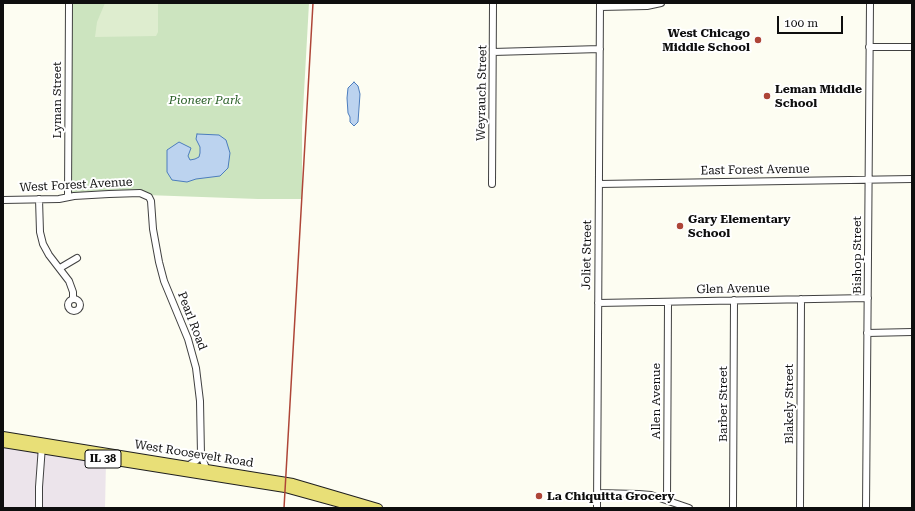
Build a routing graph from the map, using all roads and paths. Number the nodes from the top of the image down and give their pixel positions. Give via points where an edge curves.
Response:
1 (68, 3) edge
2 (493, 3) edge
3 (660, 3) edge
4 (870, 3) edge
5 (600, 5) edge
6 (912, 46) edge
7 (870, 47) junction
8 (600, 49) junction
9 (493, 52) junction
10 (868, 179) junction
11 (912, 179) edge
12 (492, 184) dead end
13 (599, 184) junction
14 (68, 197) junction
15 (149, 197) joint
16 (39, 199) junction
17 (3, 200) edge
18 (78, 258) dead end
19 (60, 268) junction
20 (868, 298) junction
21 (73, 299) dead end
22 (800, 299) junction
23 (734, 300) junction
24 (668, 302) junction
25 (598, 303) junction
26 (912, 332) edge
27 (867, 333) junction
28 (3, 436) edge
29 (3, 443) edge
30 (42, 446) junction
31 (201, 455) junction
32 (189, 465) junction
33 (206, 468) junction
34 (597, 493) junction
35 (667, 500) junction
36 (39, 508) edge
37 (358, 508) edge
38 (378, 508) edge
39 (597, 508) edge
40 (689, 508) edge
41 (734, 508) edge
42 (800, 508) edge
43 (866, 508) edge

1 - 14 street, Lyman Street
2 - 9 street, Weyrauch Street
3 - 5 street via 647,6
4 - 7 street, Bishop Street
5 - 8 street, Joliet Street
6 - 7 street
7 - 10 street, Bishop Street
8 - 9 street
8 - 13 street, Joliet Street
9 - 12 street, Weyrauch Street
10 - 11 street, East Forest Avenue
10 - 13 street, East Forest Avenue
10 - 20 street, Bishop Street
13 - 25 street, Joliet Street
14 - 15 street, West Forest Avenue via 140,193
14 - 16 street, West Forest Avenue
15 - 31 street, Pearl Road via 164,281 188,339 197,371
16 - 17 street, West Forest Avenue
16 - 19 street via 41,237 46,250
18 - 19 street
19 - 21 street via 69,281
20 - 22 street, Glen Avenue
20 - 27 street, Bishop Street
22 - 23 street, Glen Avenue
22 - 42 street, Blakely Street
23 - 24 street, Glen Avenue
23 - 41 street, Barber Street
24 - 25 street, Glen Avenue
24 - 35 street, Allen Avenue
25 - 34 street, Joliet Street
26 - 27 street
27 - 43 street, Bishop Street
28 - 30 main road, West Roosevelt Road / IL 38
29 - 30 main road, West Roosevelt Road / IL 38
30 - 32 main road, West Roosevelt Road / IL 38
30 - 36 street
30 - 37 main road, West Roosevelt Road / IL 38 via 286,488
31 - 32 street
31 - 33 street, Pearl Road
32 - 33 main road, West Roosevelt Road / IL 38
33 - 38 main road, West Roosevelt Road / IL 38 via 292,483
34 - 35 street via 643,494
34 - 39 street, Joliet Street
35 - 40 street

